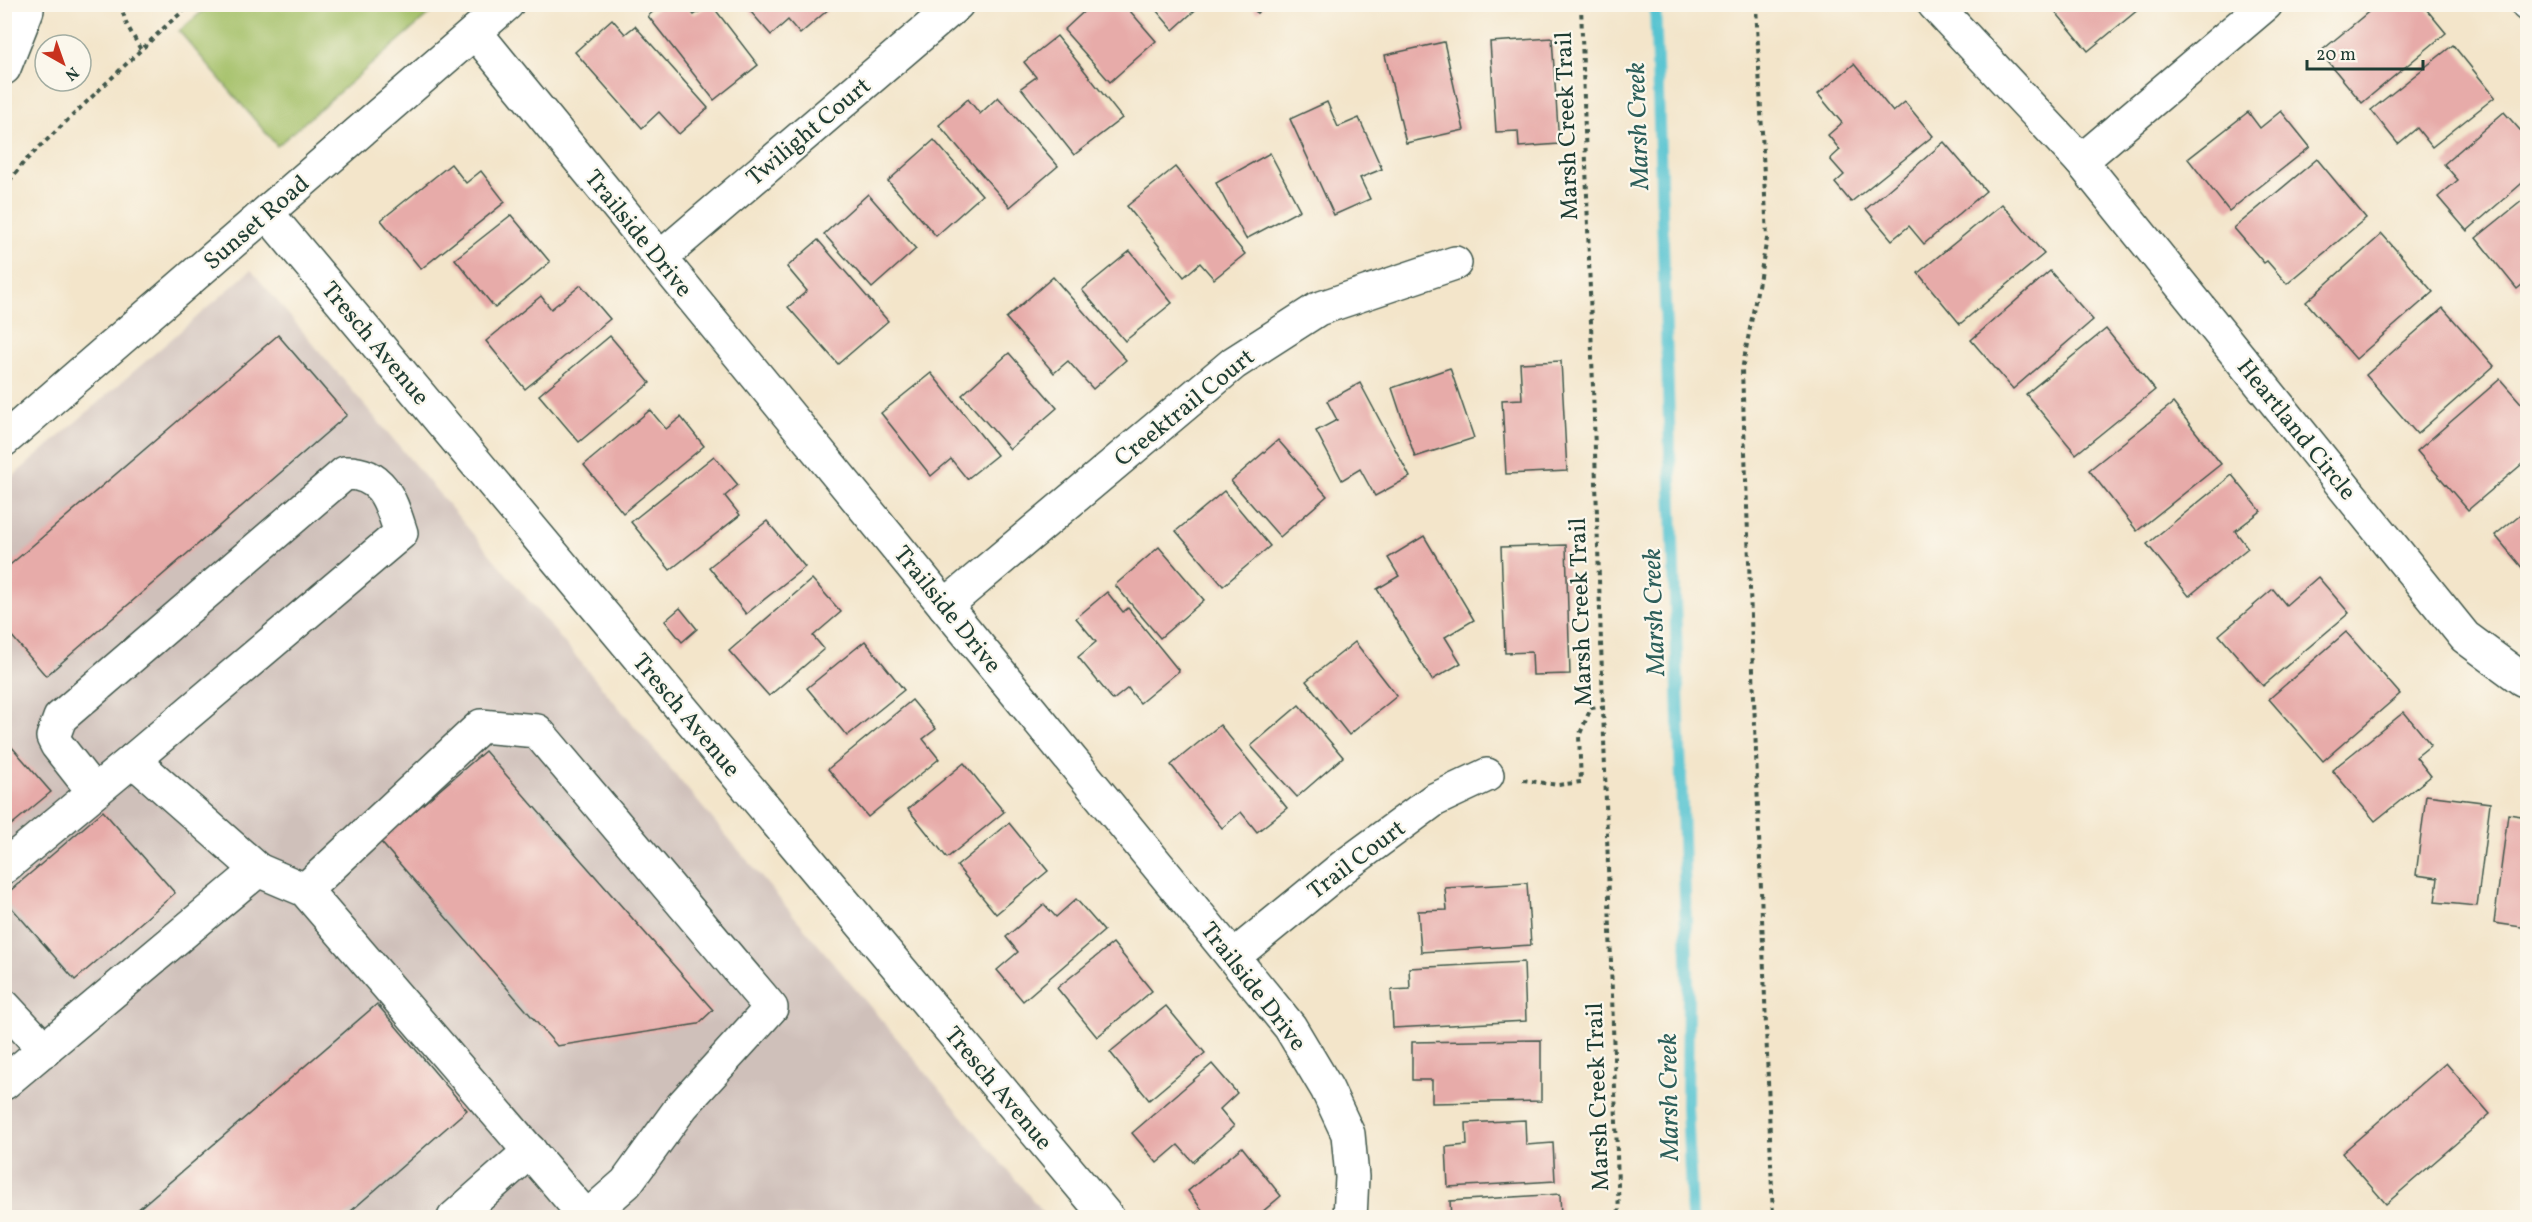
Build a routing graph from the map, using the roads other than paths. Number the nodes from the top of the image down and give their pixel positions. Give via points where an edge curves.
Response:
1 (507, 4) edge
2 (957, 4) edge
3 (1934, 4) edge
4 (2266, 4) edge
5 (27, 10) dead end
6 (475, 32) junction
7 (4, 68) edge
8 (2081, 161) junction
9 (267, 213) junction
10 (660, 258) junction
11 (1455, 263) dead end
12 (4, 440) edge
13 (945, 606) junction
14 (2528, 677) edge
15 (133, 760) junction
16 (1487, 775) road end
17 (94, 792) junction
18 (4, 867) edge
19 (258, 870) junction
20 (304, 890) junction
21 (1233, 957) junction
22 (4, 1006) edge
23 (45, 1050) junction
24 (4, 1083) edge
25 (530, 1151) junction
26 (587, 1217) edge
27 (454, 1218) edge
28 (1108, 1218) edge
29 (1350, 1218) edge

1 - 6 street, Sunset Road
2 - 10 street, Twilight Court
3 - 8 street, Heartland Circle
4 - 8 street
5 - 7 street
6 - 9 street, Sunset Road
6 - 10 street, Trailside Drive
8 - 14 street, Heartland Circle via 2465,637 2522,679
9 - 12 street, Sunset Road
9 - 28 street, Tresch Avenue
10 - 13 street, Trailside Drive
11 - 13 street, Creektrail Court via 1317,309 1234,363
13 - 21 street, Trailside Drive
15 - 17 street
15 - 17 street via 401,533 390,497 383,489 357,473 345,473 60,718 53,736 57,745
15 - 19 street
16 - 21 street, Trail Court via 1434,800 1343,867
17 - 18 street
19 - 20 street
19 - 23 street
20 - 25 street
20 - 26 street via 481,726 537,732 771,1008 682,1106 626,1183
21 - 29 street, Trailside Drive via 1290,1027 1348,1134
22 - 23 street
23 - 24 street
25 - 26 street
25 - 27 street

